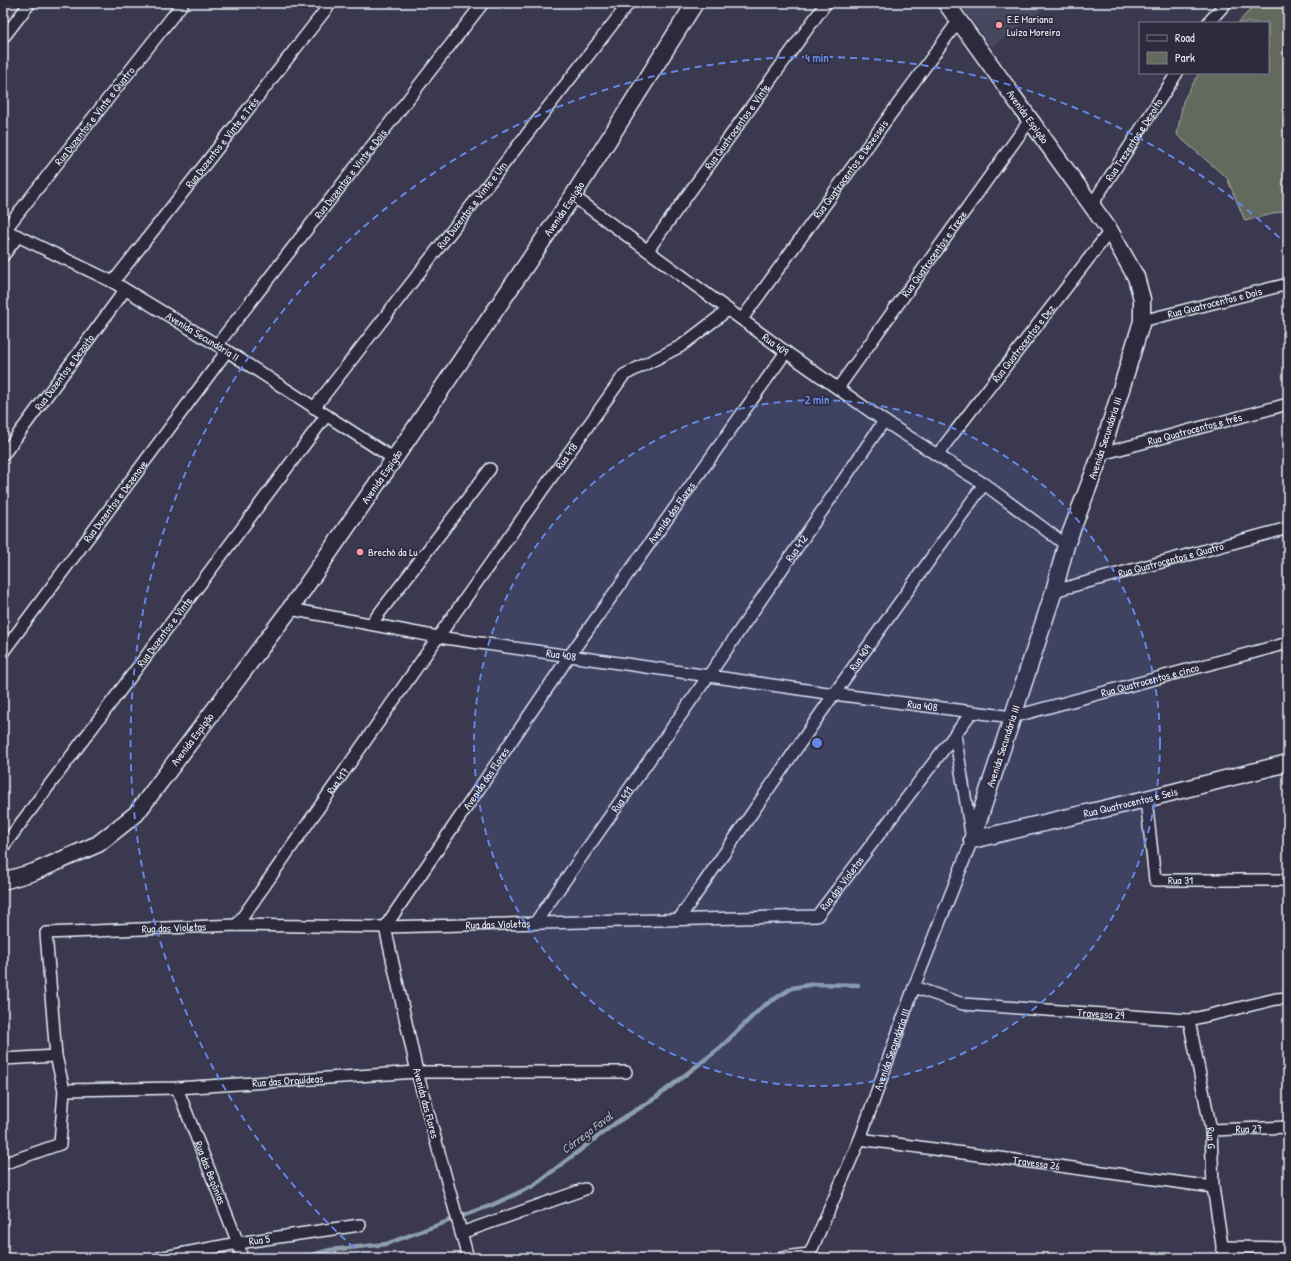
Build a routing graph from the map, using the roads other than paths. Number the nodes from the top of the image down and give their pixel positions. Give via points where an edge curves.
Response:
1 (30, 3) edge
2 (184, 3) edge
3 (331, 3) edge
4 (483, 3) edge
5 (629, 3) edge
6 (694, 3) edge
7 (826, 3) edge
8 (946, 3) edge
9 (1226, 3) edge
10 (959, 20) junction
11 (1209, 22) edge
12 (3, 38) edge
13 (1176, 74) edge
14 (1030, 120) junction
15 (573, 196) junction
16 (1091, 206) junction
17 (4, 229) edge
18 (1110, 231) junction
19 (18, 236) junction
20 (648, 250) junction
21 (3, 256) edge
22 (113, 282) junction
23 (1288, 284) edge
24 (124, 290) junction
25 (728, 310) junction
26 (742, 319) junction
27 (1142, 321) junction
28 (217, 345) junction
29 (227, 351) junction
30 (786, 352) junction
31 (838, 388) junction
32 (1288, 404) edge
33 (314, 408) junction
34 (326, 416) junction
35 (884, 420) junction
36 (1101, 454) junction
37 (3, 455) edge
38 (938, 455) junction
39 (394, 460) junction
40 (490, 469) dead end
41 (984, 484) junction
42 (1288, 528) edge
43 (1066, 546) junction
44 (1054, 591) junction
45 (290, 608) junction
46 (371, 624) junction
47 (438, 637) junction
48 (1288, 643) edge
49 (3, 652) edge
50 (570, 655) junction
51 (709, 675) junction
52 (834, 694) junction
53 (972, 712) junction
54 (1012, 717) junction
55 (955, 734) junction
56 (1288, 763) edge
57 (1146, 799) junction
58 (972, 840) junction
59 (3, 847) edge
60 (1288, 880) edge
61 (3, 882) edge
62 (679, 920) junction
63 (535, 923) junction
64 (237, 925) junction
65 (386, 927) junction
66 (914, 987) junction
67 (1288, 998) edge
68 (1189, 1020) junction
69 (56, 1056) junction
70 (3, 1059) edge
71 (417, 1072) junction
72 (626, 1072) dead end
73 (177, 1088) junction
74 (64, 1090) junction
75 (1288, 1127) edge
76 (1211, 1130) junction
77 (860, 1139) junction
78 (3, 1164) edge
79 (1213, 1187) junction
80 (585, 1189) dead end
81 (360, 1224) dead end
82 (462, 1233) junction
83 (238, 1243) junction
84 (1288, 1248) edge
85 (1223, 1253) edge
86 (810, 1257) edge
87 (159, 1258) edge
88 (242, 1258) edge
89 (468, 1258) edge
90 (782, 1258) edge

1 - 12 street
2 - 17 street, Rua Duzentos e Vinte e Quatro
3 - 22 street, Rua Duzentos e Vinte e Três
4 - 28 street, Rua Duzentos e Vinte e Dois
5 - 33 street, Rua Duzentos e Vinte e Um
6 - 15 street, Avenida Espigão
7 - 20 street, Rua Quatrocentos e Vinte
8 - 10 street, Avenida Espigão
9 - 11 street
10 - 14 street, Avenida Espigão
10 - 26 street, Rua Quatrocentos e Dezesseis
13 - 16 street, Rua Trezentos e Dezoito
14 - 16 street, Avenida Espigão
14 - 31 street, Rua Quatrocentos e Treze
15 - 20 street, Rua 409
15 - 39 street, Avenida Espigão
16 - 18 street, Avenida Espigão
17 - 19 street, Avenida Secundária II
18 - 27 street, Avenida Secundária III via 1136,277 1142,299
18 - 38 street, Rua Quatrocentos e Dez
19 - 21 street
19 - 22 street, Avenida Secundária II
20 - 25 street, Rua 409
22 - 24 street, Avenida Secundária II
23 - 27 street, Rua Quatrocentos e Dois
24 - 28 street, Avenida Secundária II
24 - 37 street, Rua Duzentos e Dezoito
25 - 26 street, Rua 409
25 - 47 street, Rua 418 via 680,346 624,375
26 - 30 street, Rua 409
27 - 36 street, Avenida Secundária III
28 - 29 street, Avenida Secundária II
29 - 33 street, Avenida Secundária II
29 - 49 street, Rua Duzentos e Dezenove
30 - 31 street, Rua 409
30 - 50 street, Avenida das Flores
31 - 35 street, Rua 409
32 - 36 street, Rua Quatrocentos e três
33 - 34 street, Avenida Secundária II
34 - 39 street, Avenida Secundária II
34 - 59 street, Rua Duzentos e Vinte
35 - 38 street, Rua 409
35 - 51 street, Rua 412
36 - 43 street, Avenida Secundária III
38 - 41 street, Rua 409
39 - 45 street, Avenida Espigão
40 - 46 street
41 - 43 street, Rua 409
41 - 52 street, Rua 409
42 - 44 street, Rua Quatrocentos e Quatro
43 - 44 street, Avenida Secundária III
44 - 54 street, Avenida Secundária III
45 - 46 street, Rua 408
45 - 61 street, Avenida Espigão via 136,814 98,844 34,872
46 - 47 street, Rua 408
47 - 50 street, Rua 408
47 - 64 street, Rua 417
48 - 54 street, Rua Quatrocentos e cinco
50 - 51 street, Rua 408
50 - 65 street, Avenida das Flores
51 - 52 street, Rua 408
51 - 63 street, Rua 411
52 - 53 street, Rua 408
52 - 62 street
53 - 54 street, Rua 408
53 - 55 street, Rua das Violetas
54 - 58 street, Avenida Secundária III
55 - 58 street
55 - 62 street, Rua das Violetas via 817,916
56 - 57 street, Rua Quatrocentos e Seis
57 - 58 street, Rua Quatrocentos e Seis
57 - 60 street, Rua 31 via 1156,880
58 - 66 street, Avenida Secundária III
62 - 63 street, Rua das Violetas
63 - 65 street, Rua das Violetas
64 - 65 street, Rua das Violetas
64 - 69 street, Rua das Violetas via 46,933
65 - 71 street, Avenida das Flores
66 - 68 street, Travessa 29 via 963,1004
66 - 77 street, Avenida Secundária III
67 - 68 street, Travessa 29
68 - 76 street, Rua G
69 - 70 street
69 - 74 street, Rua das Violetas
71 - 72 street, Rua das Orquídeas
71 - 73 street, Rua das Orquídeas
71 - 82 street, Avenida das Flores
73 - 74 street, Rua das Orquídeas
73 - 83 street, Rua das Begônias
74 - 78 street via 60,1144
75 - 76 street, Rua 27
76 - 79 street, Rua G
77 - 79 street, Travessa 26
77 - 86 street, Avenida Secundária III
79 - 85 street, Rua G
80 - 82 street
81 - 83 street, Rua 5
82 - 89 street, Avenida das Flores
83 - 87 street, Rua 5
83 - 88 street, Rua das Begônias
84 - 85 street
86 - 90 street

